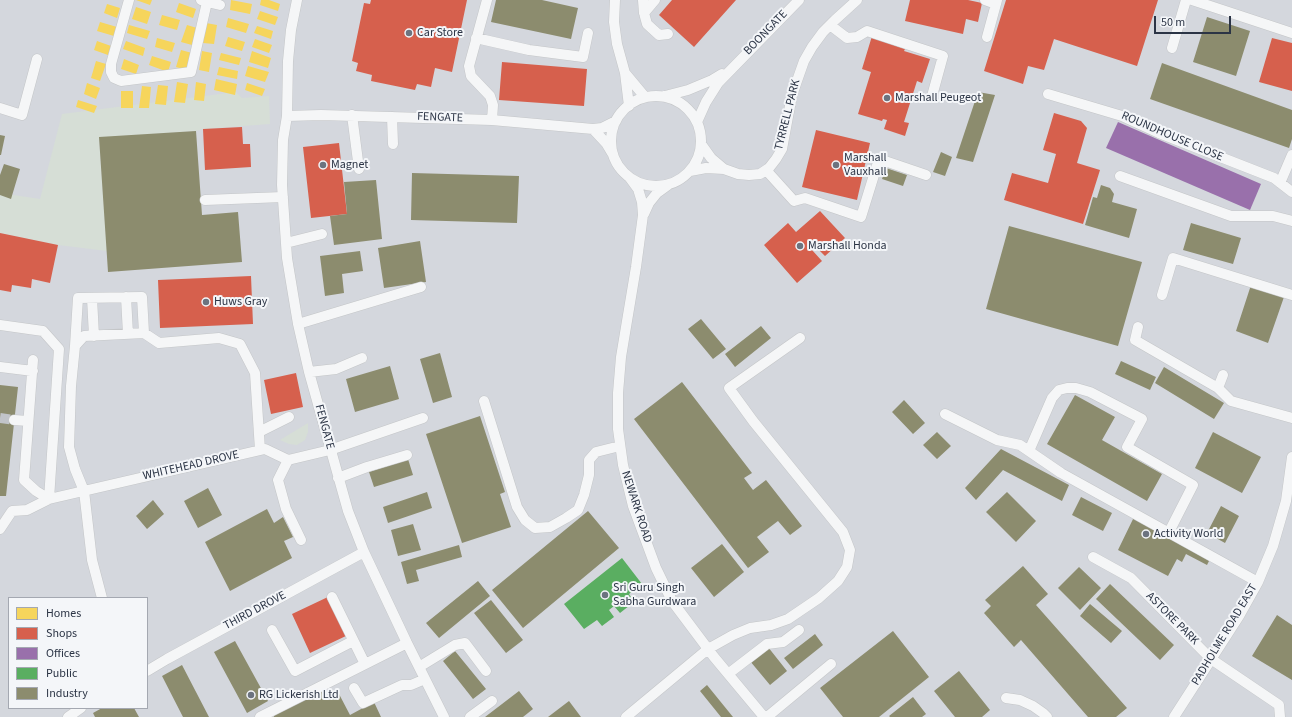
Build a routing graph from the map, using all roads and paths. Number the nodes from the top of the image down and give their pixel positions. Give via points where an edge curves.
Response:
1 (129, 0) edge
2 (297, 0) edge
3 (487, 0) edge
4 (615, 0) edge
5 (643, 0) edge
6 (655, 0) edge
7 (799, 0) edge
8 (985, 0) edge
9 (1186, 0) edge
10 (1192, 0) edge
11 (204, 1) edge
12 (854, 2) edge
13 (996, 2) edge
14 (220, 5) dead end
15 (644, 13) junction
16 (830, 25) junction
17 (588, 33) dead end
18 (1292, 33) edge
19 (668, 34) dead end
20 (987, 37) dead end
21 (476, 38) junction
22 (1172, 48) dead end
23 (36, 59) dead end
24 (734, 66) junction
25 (625, 73) junction
26 (1048, 94) dead end
27 (663, 96) junction
28 (932, 96) dead end
29 (646, 97) junction
30 (629, 106) junction
31 (0, 108) edge
32 (287, 116) junction
33 (352, 116) junction
34 (392, 117) junction
35 (492, 120) junction
36 (616, 121) junction
37 (697, 122) junction
38 (593, 129) junction
39 (393, 144) dead end
40 (701, 144) junction
41 (1292, 155) edge
42 (614, 156) junction
43 (358, 168) dead end
44 (724, 169) junction
45 (766, 170) junction
46 (690, 171) junction
47 (926, 175) dead end
48 (1120, 176) dead end
49 (630, 178) junction
50 (1280, 183) junction
51 (668, 184) junction
52 (1292, 192) edge
53 (283, 198) junction
54 (205, 200) dead end
55 (644, 215) junction
56 (1292, 221) edge
57 (322, 234) dead end
58 (286, 243) junction
59 (421, 286) dead end
60 (1162, 295) dead end
61 (1292, 295) edge
62 (126, 297) junction
63 (92, 298) junction
64 (298, 324) junction
65 (0, 326) edge
66 (1138, 327) dead end
67 (144, 333) junction
68 (128, 334) junction
69 (94, 336) junction
70 (800, 338) dead end
71 (75, 346) junction
72 (362, 358) dead end
73 (33, 360) dead end
74 (0, 367) edge
75 (32, 370) junction
76 (309, 372) junction
77 (1223, 375) dead end
78 (1218, 388) junction
79 (484, 401) dead end
80 (945, 414) dead end
81 (289, 417) dead end
82 (423, 418) dead end
83 (1292, 418) edge
84 (14, 420) tunnel mouth
85 (28, 421) junction
86 (259, 432) junction
87 (620, 446) junction
88 (260, 450) junction
89 (330, 450) junction
90 (1029, 451) junction
91 (407, 455) dead end
92 (288, 460) junction
93 (1292, 464) edge
94 (338, 478) junction
95 (84, 491) junction
96 (49, 499) junction
97 (0, 529) edge
98 (1169, 532) junction
99 (302, 540) dead end
100 (364, 552) junction
101 (1093, 557) dead end
102 (1258, 582) junction
103 (102, 597) edge
104 (332, 597) dead end
105 (272, 630) dead end
106 (799, 630) dead end
107 (353, 641) junction
108 (407, 643) junction
109 (708, 649) junction
110 (1212, 659) junction
111 (364, 664) junction
112 (831, 664) dead end
113 (419, 667) junction
114 (148, 670) edge
115 (486, 671) dead end
116 (728, 674) junction
117 (425, 679) junction
118 (354, 688) dead end
119 (1006, 698) dead end
120 (492, 701) dead end
121 (80, 709) edge
122 (68, 717) edge
123 (260, 717) edge
124 (444, 717) edge
125 (470, 717) edge
126 (626, 717) edge
127 (764, 717) edge
128 (767, 717) edge
129 (1047, 717) edge
130 (1174, 717) edge
131 (1280, 717) edge

1 - 11 street via 111,64 114,78 121,81 191,72
2 - 32 street, FENGATE via 288,62
3 - 21 street
4 - 25 street via 617,44
5 - 15 street
6 - 15 street
7 - 24 street, BOONGATE
8 - 13 street
9 - 22 street
10 - 18 street
11 - 14 street
12 - 16 street, TYRRELL PARK
13 - 20 street
15 - 19 street via 647,24 659,35
16 - 28 street via 847,38 856,37 867,31 943,56
16 - 45 street, TYRRELL PARK via 812,46 804,61 792,95 782,149
17 - 21 street via 583,57 529,50
21 - 35 street via 469,66 471,76 490,96 493,105
23 - 31 street via 22,115
24 - 27 street, BOONGATE via 712,80 688,90
24 - 37 street, BOONGATE via 718,83
25 - 29 street
25 - 30 street
26 - 50 street, ROUNDHOUSE CLOSE via 1122,116 1274,178
27 - 29 street
27 - 37 street via 683,105
29 - 30 street
30 - 36 street
32 - 33 street, FENGATE
32 - 53 street, FENGATE via 283,140
33 - 34 street, FENGATE
33 - 43 street
34 - 35 street, FENGATE
34 - 39 street
35 - 38 street, FENGATE
36 - 38 street, FENGATE via 602,128
36 - 42 street via 612,133
37 - 40 street
38 - 42 street
40 - 44 street via 711,158
40 - 46 street via 698,159
41 - 50 street
42 - 49 street
44 - 45 street via 749,175 760,174
44 - 46 street via 706,168
45 - 47 street via 794,201 805,198 861,217 879,159
46 - 51 street via 680,180
48 - 56 street via 1231,216 1273,216
49 - 51 street via 642,184
49 - 55 street, NEWARK ROAD via 638,189
50 - 52 street, ROUNDHOUSE CLOSE
51 - 55 street, NEWARK ROAD via 649,203
53 - 54 street
53 - 58 street, FENGATE
55 - 87 street, NEWARK ROAD via 621,357 618,393
57 - 58 street
58 - 64 street, FENGATE
59 - 64 street
60 - 61 street via 1173,258
62 - 63 street
62 - 67 street via 142,297
62 - 68 street
63 - 69 street
63 - 71 street via 78,298
64 - 76 street, FENGATE
65 - 96 street via 43,331 59,349
66 - 78 street via 1135,340
67 - 68 street
67 - 86 street via 159,343 219,338 240,344 255,373
68 - 69 street
69 - 71 street via 84,336
70 - 109 street via 729,388 843,532 850,550 847,567 838,581 819,598 788,619 750,628
71 - 95 street via 69,447
72 - 76 street via 336,369
73 - 75 street
74 - 75 street
75 - 85 street
76 - 89 street, FENGATE
77 - 78 street
78 - 83 street via 1230,401
79 - 87 street via 517,507 525,520 535,528 550,527 578,510 589,475 589,460 596,452
80 - 90 street via 997,440 1020,445
81 - 86 street
82 - 89 street
84 - 85 street
85 - 96 street via 24,480
86 - 88 street
87 - 109 street, NEWARK ROAD via 622,465 633,506 656,568 672,601
88 - 92 street, WHITEHEAD DROVE via 265,448
88 - 95 street, WHITEHEAD DROVE
89 - 92 street
89 - 94 street, FENGATE
90 - 98 street via 1061,473
90 - 98 street via 1052,398 1059,390 1076,388 1090,392 1142,419 1127,447 1193,485
91 - 94 street
92 - 99 street via 278,480 286,509
93 - 102 street, PADHOLME ROAD EAST via 1284,509 1273,546
94 - 100 street, FENGATE
95 - 96 street, WHITEHEAD DROVE
95 - 103 street via 92,560
96 - 97 street, WHITEHEAD DROVE via 27,510 12,511
98 - 102 street
100 - 108 street, FENGATE
100 - 114 street, THIRD DROVE
101 - 110 street, ASTORE PARK via 1131,578
102 - 110 street, PADHOLME ROAD EAST
104 - 107 street
105 - 107 street via 295,672
106 - 116 street via 783,642 767,644
107 - 111 street
108 - 111 street
108 - 113 street, FENGATE
109 - 116 street, NEWARK ROAD
109 - 126 street
110 - 130 street, PADHOLME ROAD EAST
110 - 131 street, ASTORE PARK via 1279,705
111 - 123 street
112 - 128 street
113 - 115 street via 455,645 464,643
113 - 117 street, FENGATE
116 - 127 street, NEWARK ROAD
117 - 118 street via 411,685 402,685 363,703
117 - 124 street, FENGATE
119 - 129 street via 1020,700 1033,706
120 - 125 street
121 - 122 street

